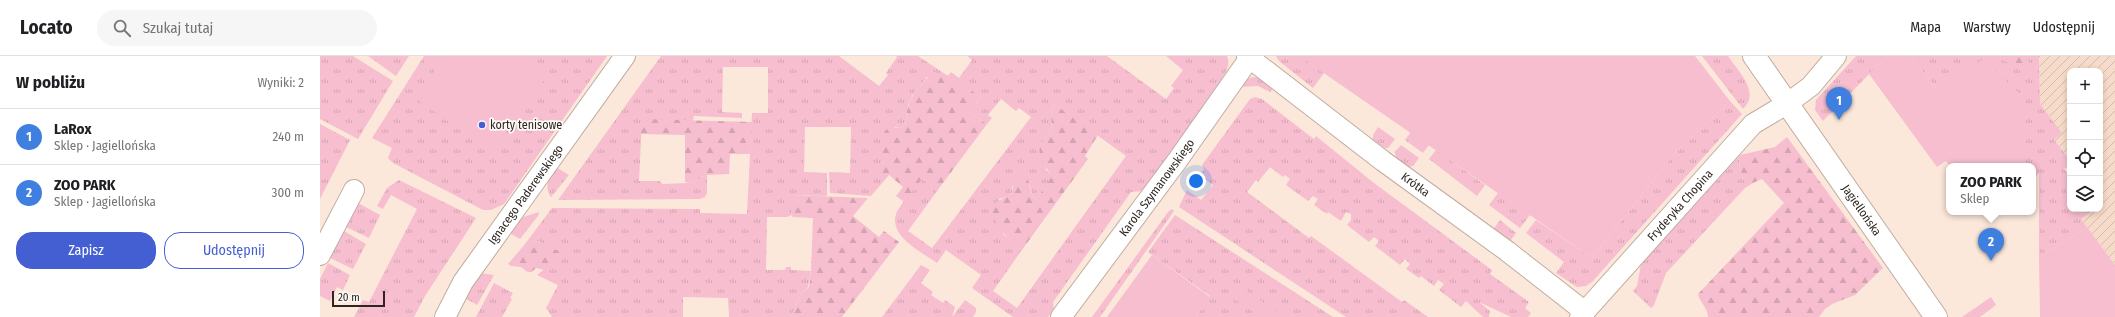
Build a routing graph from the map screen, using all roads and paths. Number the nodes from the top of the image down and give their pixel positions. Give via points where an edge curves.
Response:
1 (625, 56) edge
2 (1754, 56) edge
3 (1836, 56) edge
4 (1249, 57) edge
5 (1788, 103) junction
6 (354, 190) dead end
7 (320, 255) edge
8 (1583, 314) edge
9 (445, 317) edge
10 (1062, 317) edge
11 (1936, 317) edge

1 - 9 street, Ignacego Paderewskiego via 463,282
2 - 5 street, Jagiellońska
3 - 5 street, Fryderyka Chopina via 1811,86
4 - 8 street, Krótka via 1372,153 1507,251
4 - 10 street, Karola Szymanowskiego via 1177,162
5 - 8 street, Fryderyka Chopina via 1749,129
5 - 11 street, Jagiellońska
6 - 7 street

